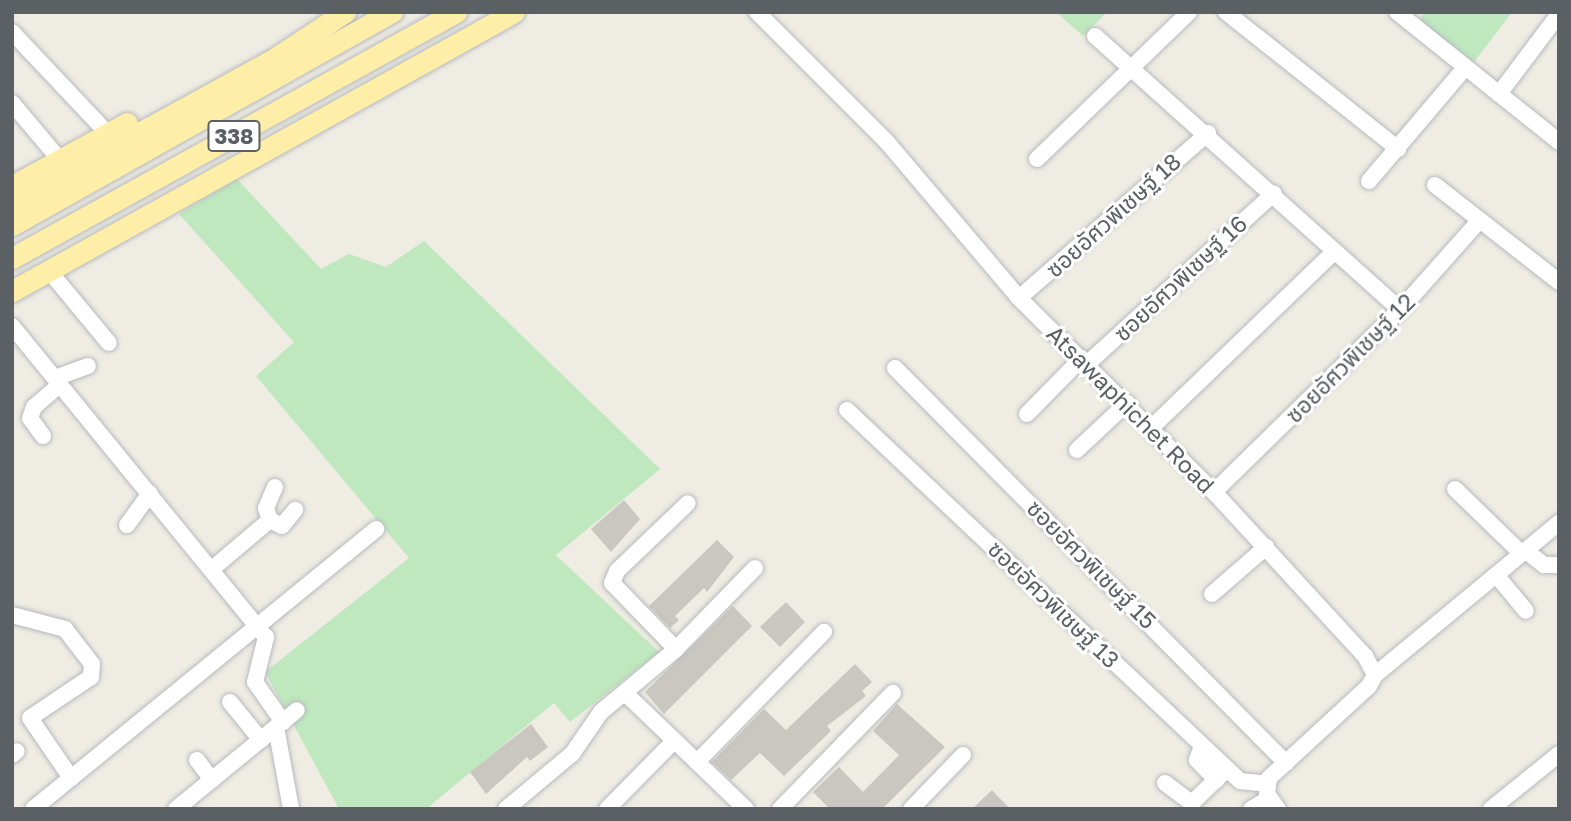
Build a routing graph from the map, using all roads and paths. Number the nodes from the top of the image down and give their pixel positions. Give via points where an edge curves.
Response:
1 (331, 12) edge
2 (345, 12) edge
3 (379, 12) edge
4 (393, 12) edge
5 (433, 12) edge
6 (456, 12) edge
7 (514, 12) edge
8 (757, 12) edge
9 (1189, 12) edge
10 (1226, 12) edge
11 (1397, 12) edge
12 (1559, 13) edge
13 (12, 32) edge
14 (1095, 36) dead end
15 (424, 63) junction
16 (1465, 68) junction
17 (1134, 69) junction
18 (1499, 94) junction
19 (12, 103) edge
20 (1208, 133) junction
21 (108, 134) junction
22 (1559, 142) edge
23 (1398, 149) junction
24 (1037, 159) dead end
25 (60, 160) junction
26 (1369, 181) dead end
27 (1435, 185) dead end
28 (12, 186) edge
29 (1274, 193) junction
30 (12, 204) edge
31 (12, 217) edge
32 (1480, 220) junction
33 (12, 225) edge
34 (12, 247) edge
35 (1334, 252) junction
36 (12, 258) edge
37 (50, 272) junction
38 (12, 276) edge
39 (1559, 282) edge
40 (12, 291) edge
41 (1020, 298) junction
42 (1400, 310) junction
43 (12, 326) edge
44 (109, 343) dead end
45 (1084, 361) junction
46 (88, 366) dead end
47 (895, 368) dead end
48 (58, 381) junction
49 (1127, 403) junction
50 (847, 410) dead end
51 (1027, 414) dead end
52 (1152, 428) junction
53 (43, 436) dead end
54 (1077, 450) dead end
55 (275, 487) dead end
56 (1455, 489) dead end
57 (1214, 492) junction
58 (150, 493) junction
59 (688, 502) dead end
60 (295, 510) dead end
61 (270, 520) junction
62 (1559, 523) edge
63 (127, 525) dead end
64 (376, 528) dead end
65 (1266, 547) junction
66 (1524, 553) junction
67 (1559, 565) edge
68 (755, 568) dead end
69 (212, 569) junction
70 (1497, 576) junction
71 (1212, 594) dead end
72 (1526, 611) dead end
73 (12, 615) edge
74 (258, 626) junction
75 (824, 632) dead end
76 (676, 649) junction
77 (1375, 675) junction
78 (893, 693) dead end
79 (626, 694) junction
80 (230, 702) dead end
81 (298, 710) dead end
82 (280, 725) junction
83 (261, 740) junction
84 (674, 741) junction
85 (1559, 754) edge
86 (963, 755) dead end
87 (197, 760) dead end
88 (697, 762) junction
89 (1286, 763) junction
90 (1221, 775) junction
91 (71, 778) junction
92 (212, 780) junction
93 (1165, 783) dead end
94 (1271, 797) edge
95 (741, 807) edge
96 (33, 809) edge
97 (176, 809) edge
98 (291, 809) edge
99 (506, 809) edge
100 (607, 809) edge
101 (780, 809) edge
102 (911, 809) edge
103 (1251, 809) edge
104 (1491, 809) edge

1 - 21 main road, 338
2 - 30 main road via 274,59
3 - 31 main road, 338
4 - 33 main road, 338
5 - 34 main road, 338
6 - 36 main road, 338
7 - 15 main road, 338
8 - 41 street, Atsawaphichet Road via 886,141
9 - 17 street
10 - 23 street
11 - 16 street
12 - 18 street
13 - 21 street
14 - 17 street
15 - 37 main road, 338
15 - 38 main road via 308,114
16 - 18 street
16 - 23 street
17 - 20 street
17 - 24 street
18 - 22 street
19 - 25 street
20 - 29 street
20 - 41 street, ซอยอัศวพิเชษฐ์ 18
21 - 25 main road, 338
23 - 26 street
25 - 28 main road, 338
27 - 32 street
29 - 35 street
29 - 45 street, ซอยอัศวพิเชษฐ์ 16
32 - 39 street
32 - 42 street, ซอยอัศวพิเชษฐ์ 12
35 - 42 street
35 - 52 street
37 - 40 main road, 338
37 - 44 street
41 - 45 street, Atsawaphichet Road
42 - 57 street, ซอยอัศวพิเชษฐ์ 12
43 - 48 street
45 - 49 street, Atsawaphichet Road
45 - 51 street, ซอยอัศวพิเชษฐ์ 16
46 - 48 street
47 - 89 street, ซอยอัศวพิเชษฐ์ 15
48 - 53 street via 30,418
48 - 58 street
49 - 52 street, Atsawaphichet Road
49 - 54 street
50 - 90 street, ซอยอัศวพิเชษฐ์ 13 via 1202,746
52 - 57 street, Atsawaphichet Road
55 - 61 street via 266,508
56 - 66 street
57 - 65 street, Atsawaphichet Road
58 - 63 street
58 - 69 street
59 - 76 street via 617,571 612,583
60 - 61 street via 282,526
61 - 69 street
62 - 66 street
64 - 74 street
65 - 71 street
65 - 77 street, Atsawaphichet Road via 1365,656
66 - 67 street via 1544,565
66 - 70 street
68 - 76 street
69 - 74 street
70 - 72 street
70 - 77 street
73 - 91 street via 65,629 92,664 91,677 30,718
74 - 82 street via 267,644 255,682
74 - 91 street
75 - 88 street
76 - 79 street
77 - 89 street via 1369,686
78 - 101 street
79 - 84 street
79 - 99 street via 593,721 572,754
80 - 83 street
81 - 82 street
82 - 83 street
82 - 98 street
83 - 92 street
84 - 88 street
84 - 100 street
85 - 104 street
86 - 102 street
87 - 92 street
88 - 95 street
89 - 94 street
90 - 93 street via 1192,803
90 - 94 street, ซอยอัศวพิเชษฐ์ 13
91 - 96 street
92 - 97 street
94 - 103 street

